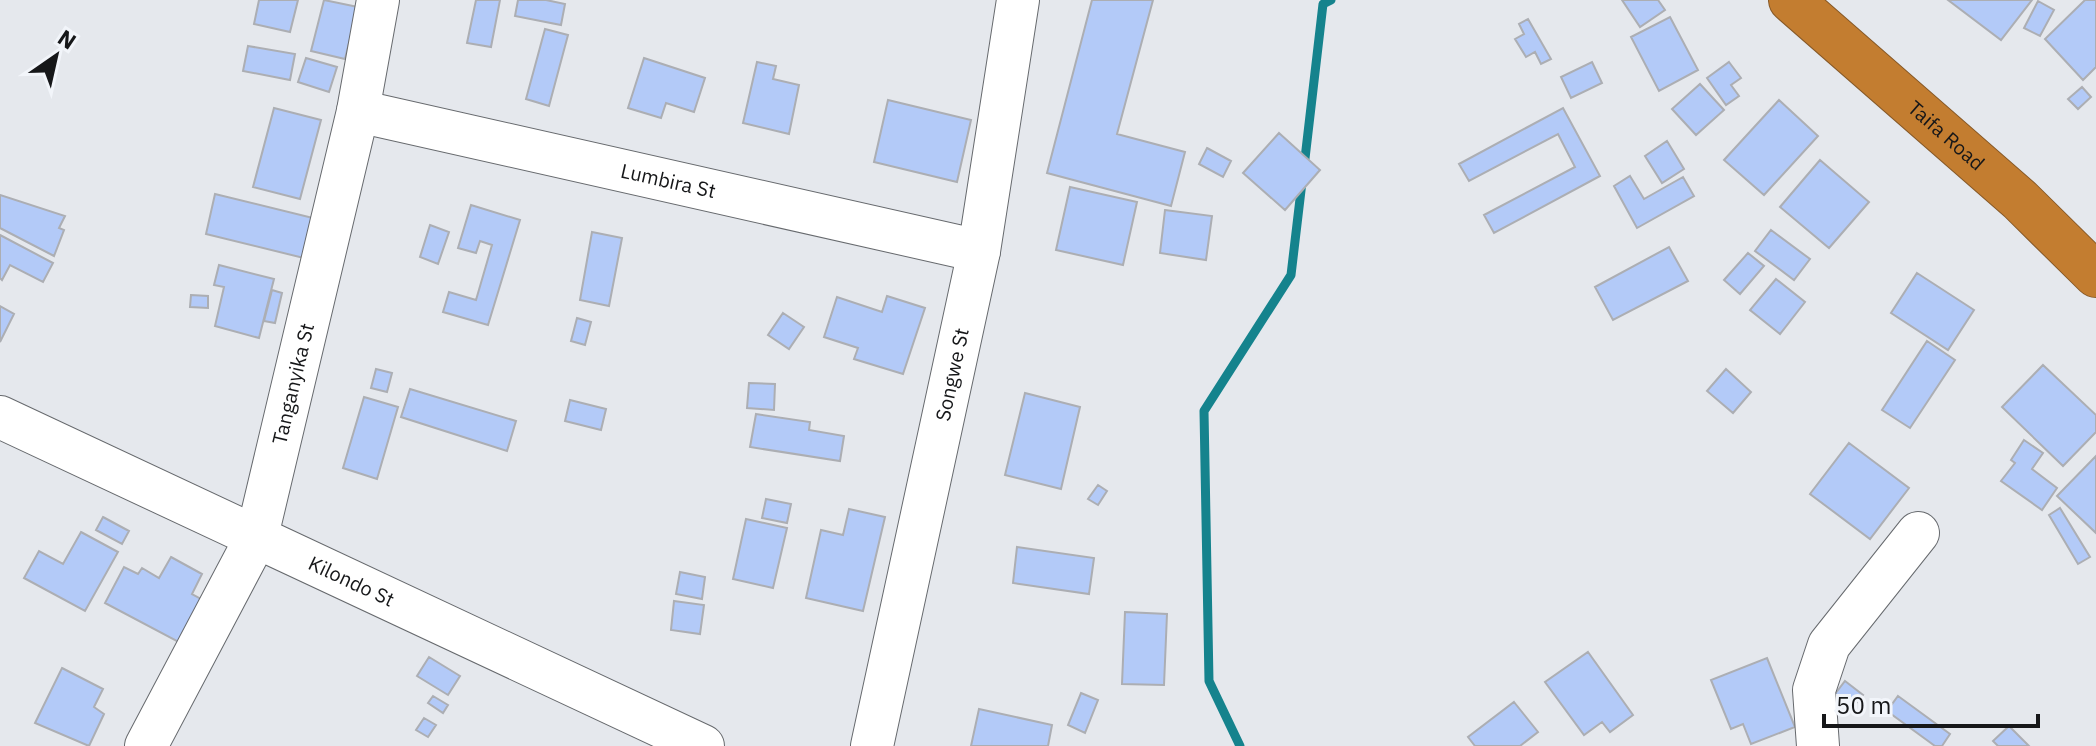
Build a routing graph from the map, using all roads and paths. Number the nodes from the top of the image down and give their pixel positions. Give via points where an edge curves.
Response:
1 (378, 0) edge
2 (1018, 0) edge
3 (1791, 0) edge
4 (358, 111) junction
5 (979, 251) junction
6 (2096, 275) edge
7 (0, 417) edge
8 (1918, 533) dead end
9 (257, 536) junction
10 (146, 746) edge
11 (703, 746) edge
12 (872, 746) edge
13 (1818, 746) edge

1 - 4 street, Tanganyika St
2 - 5 street, Songwe St
3 - 6 highway, Taifa Road via 2020,200
4 - 5 street, Lumbira St
4 - 9 street, Tanganyika St
5 - 12 street, Songwe St
7 - 9 street, Kilondo St
8 - 13 street via 1829,645 1814,690
9 - 10 street, Tanganyika St
9 - 11 street, Kilondo St

